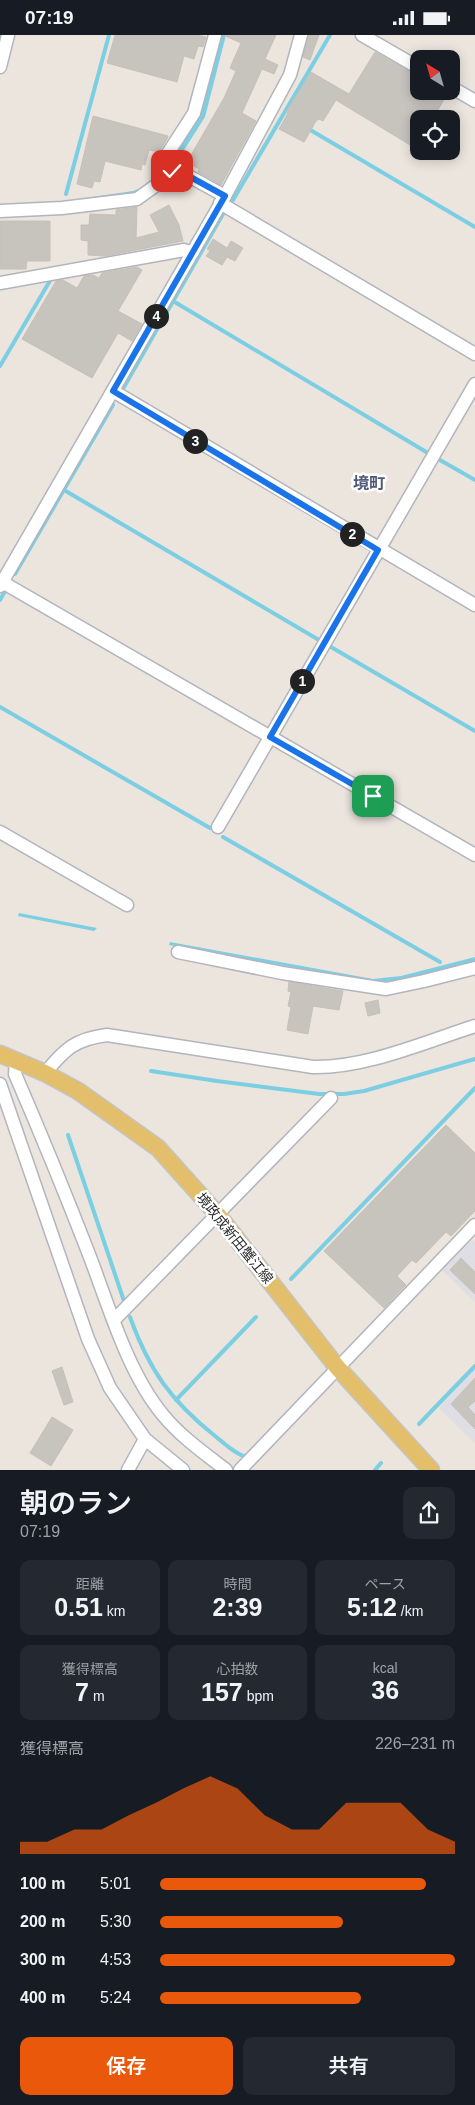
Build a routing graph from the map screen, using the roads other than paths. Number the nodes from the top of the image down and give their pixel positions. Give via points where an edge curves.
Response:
1 (8, 35) edge
2 (215, 35) edge
3 (301, 35) edge
4 (362, 35) edge
5 (410, 63) edge
6 (0, 67) edge
7 (460, 92) edge
8 (475, 101) edge
9 (170, 169) junction
10 (222, 200) junction
11 (0, 211) edge
12 (193, 252) junction
13 (0, 283) edge
14 (475, 354) edge
15 (475, 384) edge
16 (113, 391) junction
17 (378, 550) junction
18 (6, 563) edge
19 (1, 584) edge
20 (475, 605) edge
21 (270, 737) junction
22 (218, 827) dead end
23 (0, 831) edge
24 (475, 855) edge
25 (126, 905) dead end
26 (178, 952) dead end
27 (475, 967) edge
28 (475, 1026) edge
29 (0, 1054) edge
30 (16, 1060) junction
31 (45, 1073) junction
32 (0, 1085) edge
33 (331, 1099) dead end
34 (218, 1215) junction
35 (475, 1225) edge
36 (114, 1320) junction
37 (337, 1367) junction
38 (145, 1439) junction
39 (244, 1466) edge
40 (128, 1470) edge
41 (183, 1470) edge
42 (226, 1470) edge
43 (431, 1470) edge

1 - 6 street
2 - 9 street via 194,113 163,161
3 - 10 street via 290,75
4 - 5 street
7 - 8 street
9 - 10 street via 185,174
9 - 11 street via 137,199
10 - 12 street
10 - 14 street
12 - 13 street via 184,250
12 - 16 street
15 - 17 street
16 - 17 street
16 - 18 street
17 - 20 street
17 - 21 street
18 - 19 street
19 - 21 street
21 - 22 street
21 - 24 street
23 - 25 street
26 - 27 street via 386,989
28 - 31 street via 362,1061 330,1067 107,1035 88,1037 62,1053
29 - 30 main road, 境政成新田蟹江線
30 - 31 main road, 境政成新田蟹江線
30 - 36 street via 15,1074 57,1170
31 - 34 main road, 境政成新田蟹江線 via 78,1091 158,1148
32 - 38 street via 88,1339 110,1387
33 - 34 street
34 - 36 street
34 - 37 main road, 境政成新田蟹江線
35 - 37 street
36 - 42 street via 142,1385 163,1415
37 - 39 street
37 - 43 main road, 境政成新田蟹江線
38 - 40 street
38 - 41 street

